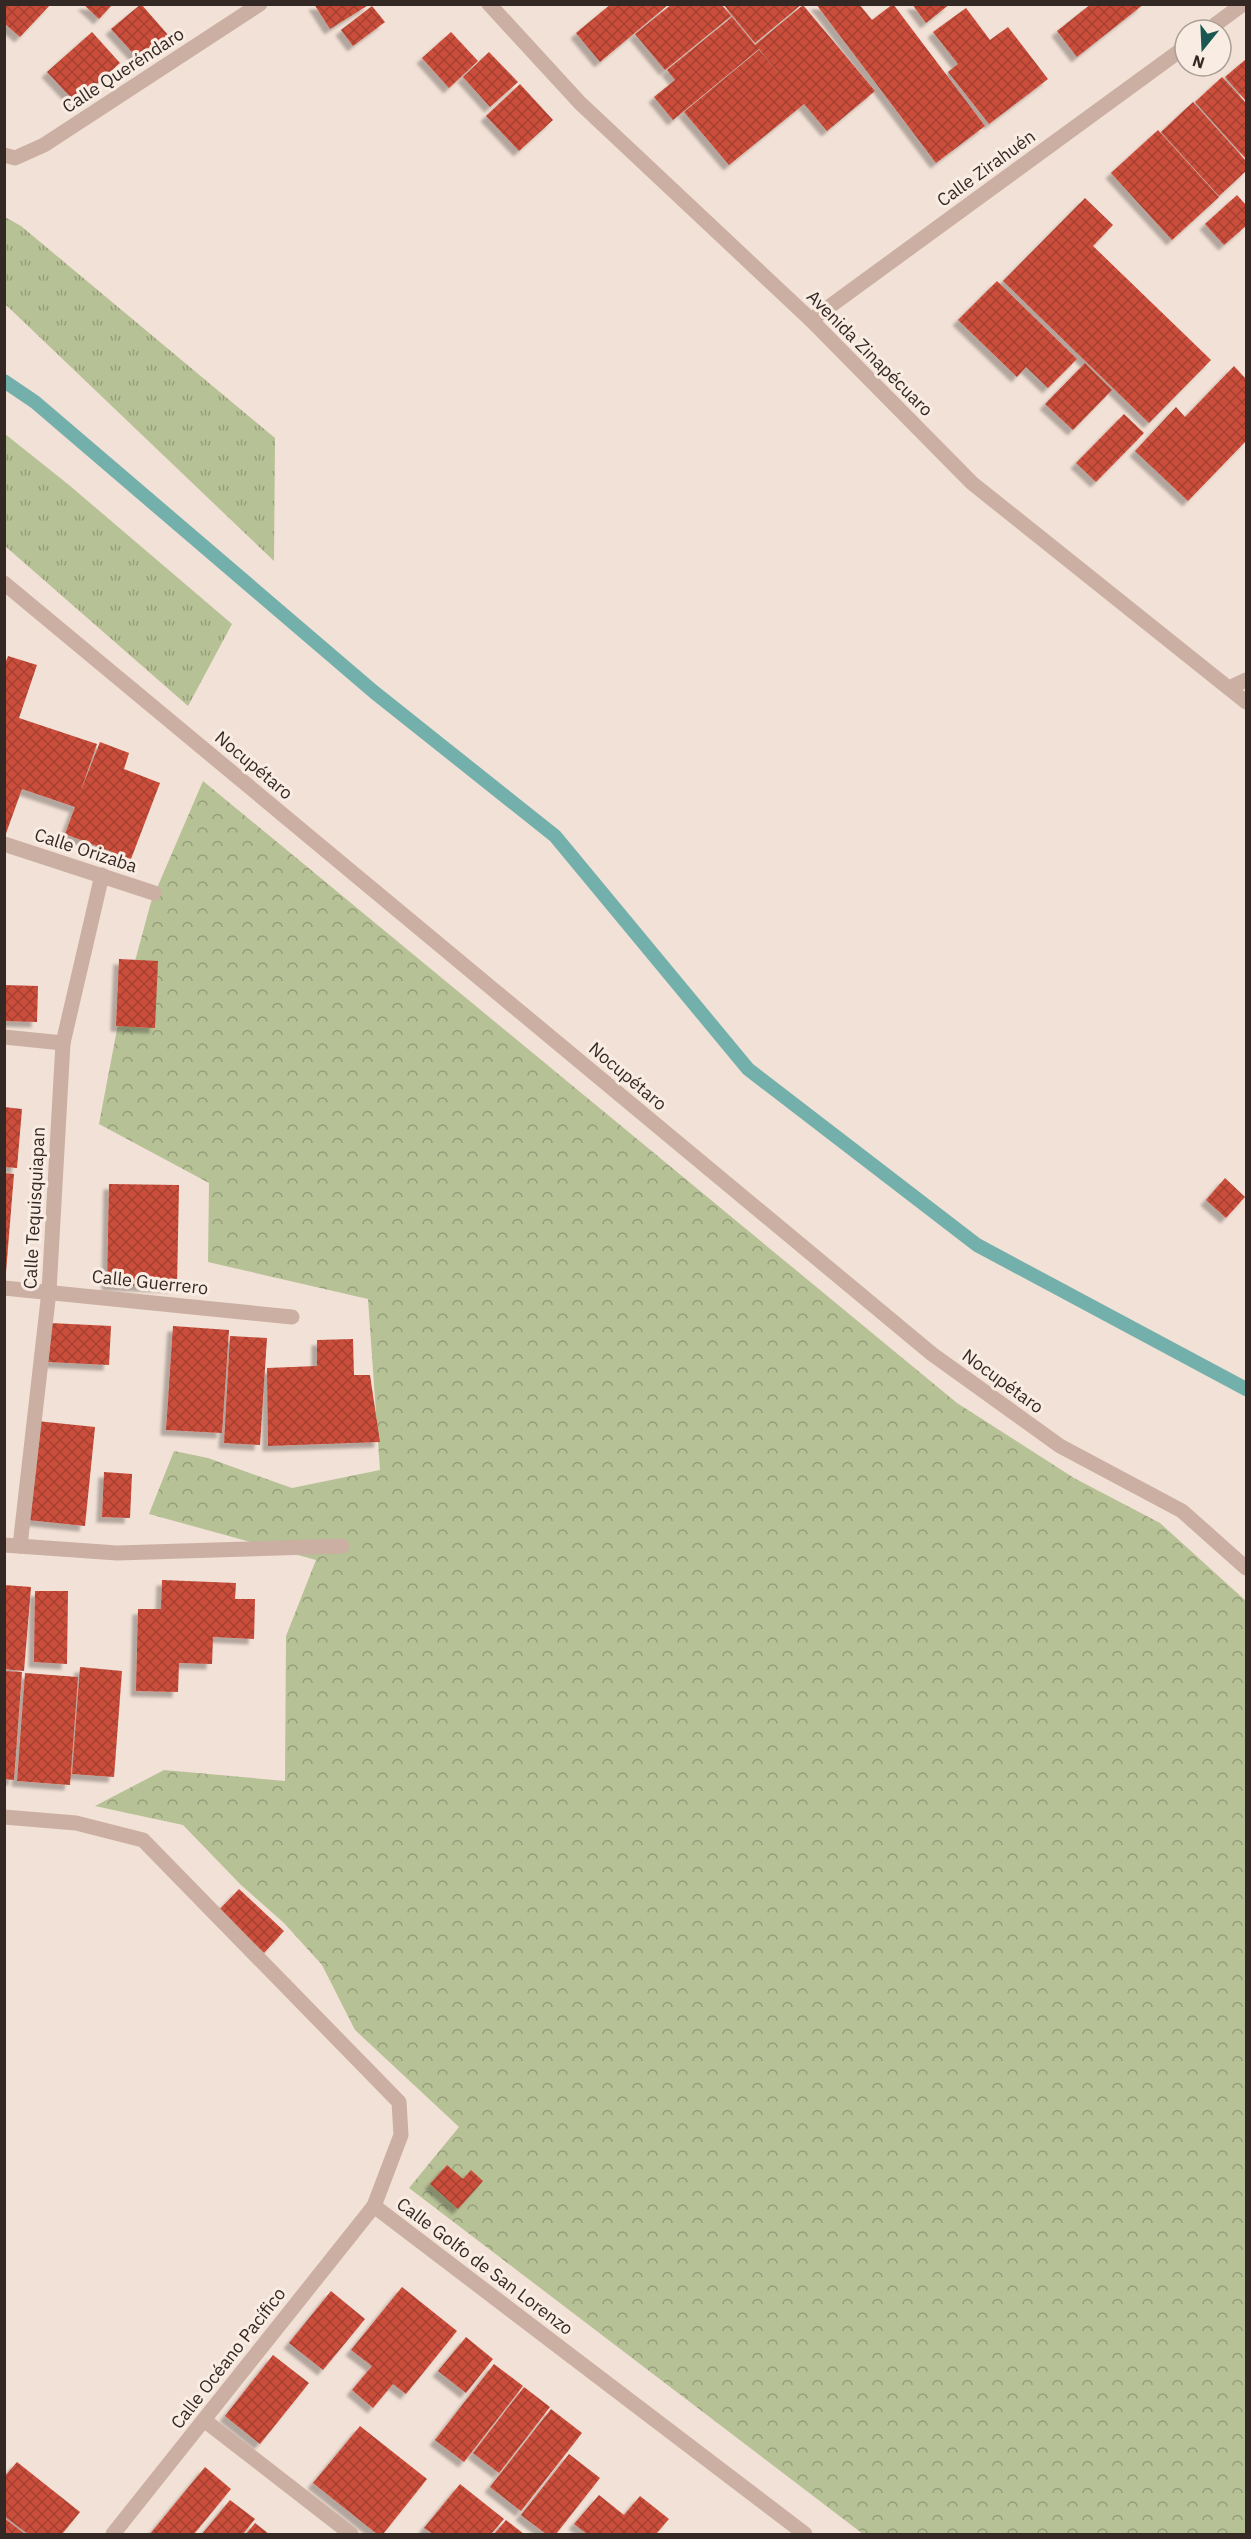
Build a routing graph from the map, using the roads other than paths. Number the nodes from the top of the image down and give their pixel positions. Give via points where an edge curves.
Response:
1 (260, 4) edge
2 (489, 4) edge
3 (1244, 4) edge
4 (1225, 18) edge
5 (1173, 56) edge
6 (4, 155) edge
7 (811, 320) junction
8 (4, 583) edge
9 (1246, 680) edge
10 (1229, 688) junction
11 (1246, 702) edge
12 (4, 844) edge
13 (102, 875) junction
14 (154, 893) dead end
15 (4, 1037) edge
16 (63, 1043) junction
17 (4, 1288) edge
18 (49, 1291) junction
19 (292, 1317) dead end
20 (12, 1545) edge
21 (342, 1546) dead end
22 (1246, 1568) edge
23 (4, 1818) edge
24 (374, 2206) junction
25 (204, 2420) junction
26 (113, 2535) edge
27 (351, 2535) edge
28 (806, 2535) edge

1 - 6 street, Calle Queréndaro via 44,145 15,158
2 - 7 street, Avenida Zinapécuaro via 580,103
3 - 4 street
5 - 7 street, Calle Zirahuén
7 - 10 street, Avenida Zinapécuaro via 972,483
8 - 22 street, Nocupétaro via 932,1354 1060,1446 1182,1512
9 - 10 street
10 - 11 street, Avenida Zinapécuaro
12 - 13 street, Calle Orizaba
13 - 14 street, Calle Orizaba
13 - 16 street, Calle Tequisquiapan
15 - 16 street
16 - 18 street, Calle Tequisquiapan
17 - 18 street, Calle Guerrero
18 - 19 street, Calle Guerrero
18 - 20 street, Calle Tequisquiapan
20 - 21 street via 117,1553
23 - 24 street, Calle Golfo de San Lorenzo via 76,1822 143,1840 399,2102 401,2135
24 - 25 street, Calle Océano Pacífico
24 - 28 street, Calle Golfo de San Lorenzo
25 - 26 street, Calle Océano Pacífico
25 - 27 street

